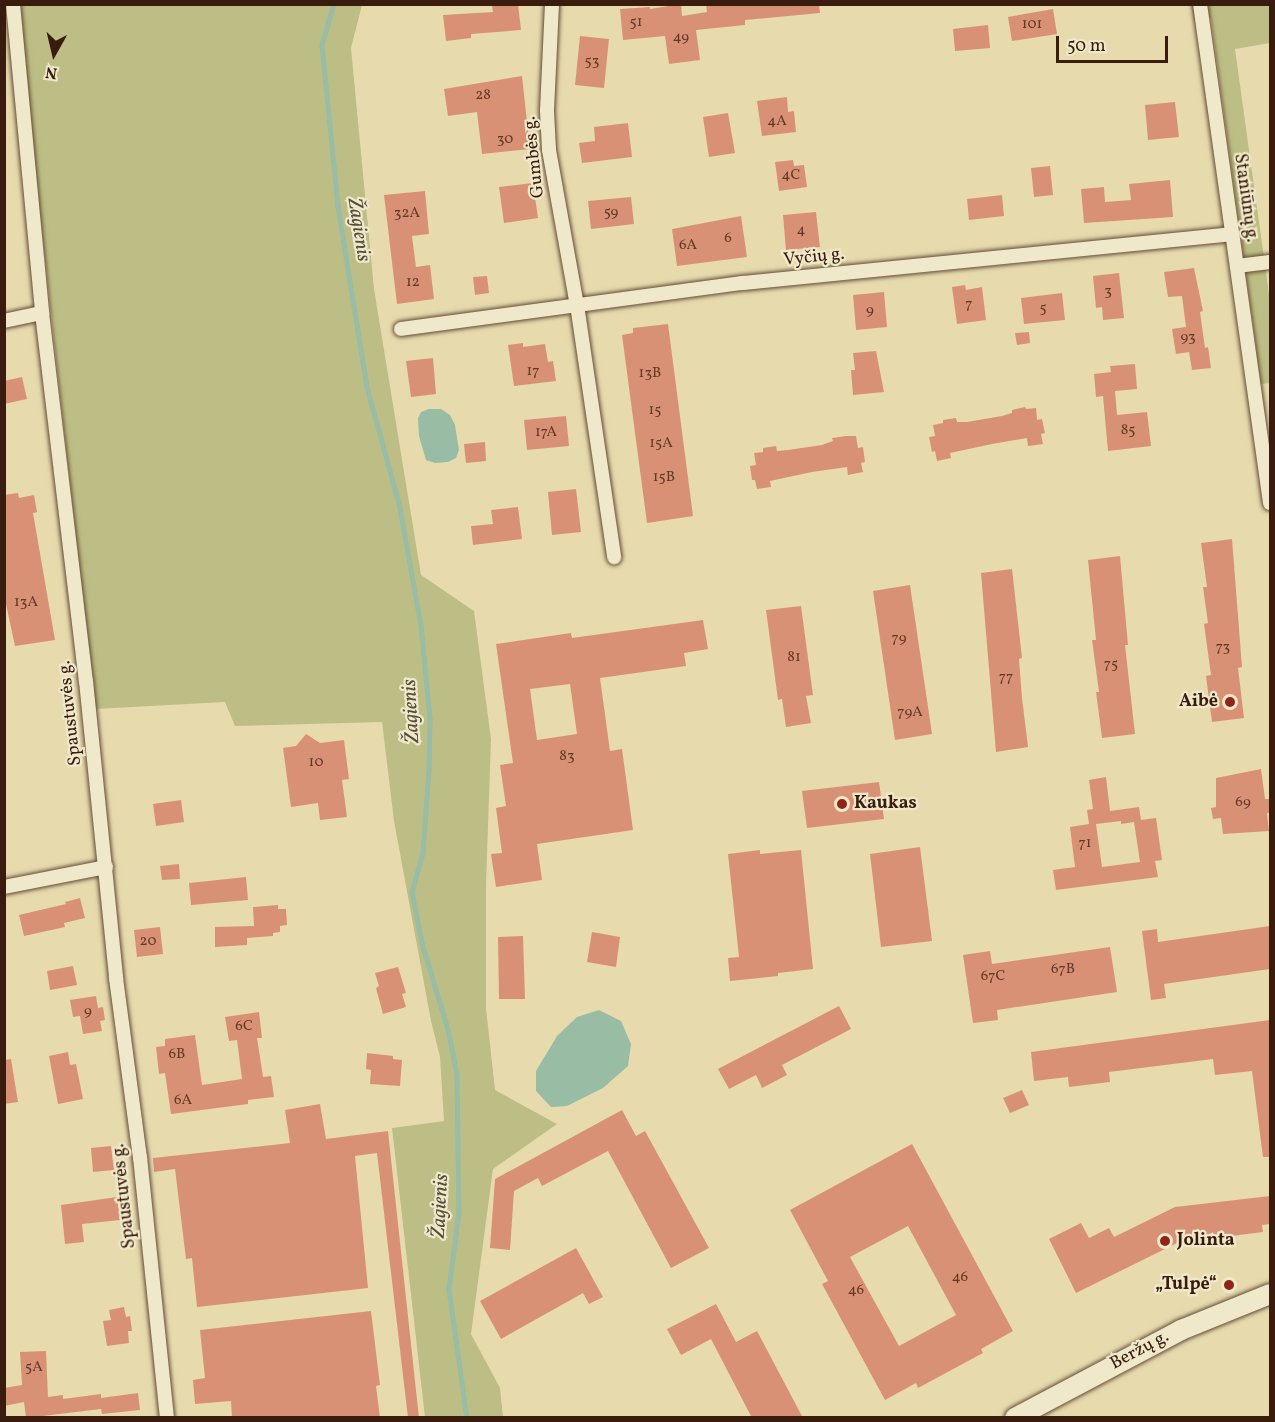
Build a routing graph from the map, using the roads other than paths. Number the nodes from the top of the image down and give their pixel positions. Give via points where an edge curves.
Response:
1 (13, 4) edge
2 (552, 4) edge
3 (1200, 4) edge
4 (1232, 234) junction
5 (1270, 262) edge
6 (1237, 266) junction
7 (577, 305) junction
8 (42, 313) junction
9 (4, 321) edge
10 (401, 329) dead end
11 (1270, 503) edge
12 (614, 557) dead end
13 (106, 867) junction
14 (4, 887) edge
15 (1270, 1294) edge
16 (167, 1418) edge
17 (1015, 1418) edge

1 - 8 street, Spaustuvės g.
2 - 7 street, Gumbės g. via 549,150
3 - 4 street, Staniūnų g.
4 - 6 street, Staniūnų g.
4 - 7 street, Vyčių g. via 743,283
5 - 6 street
6 - 11 street, Staniūnų g.
7 - 10 street, Vyčių g.
7 - 12 street, Gumbės g.
8 - 9 street
8 - 13 street, Spaustuvės g.
13 - 14 street
13 - 16 street, Spaustuvės g.
15 - 17 main road, Beržų g. via 1181,1330

